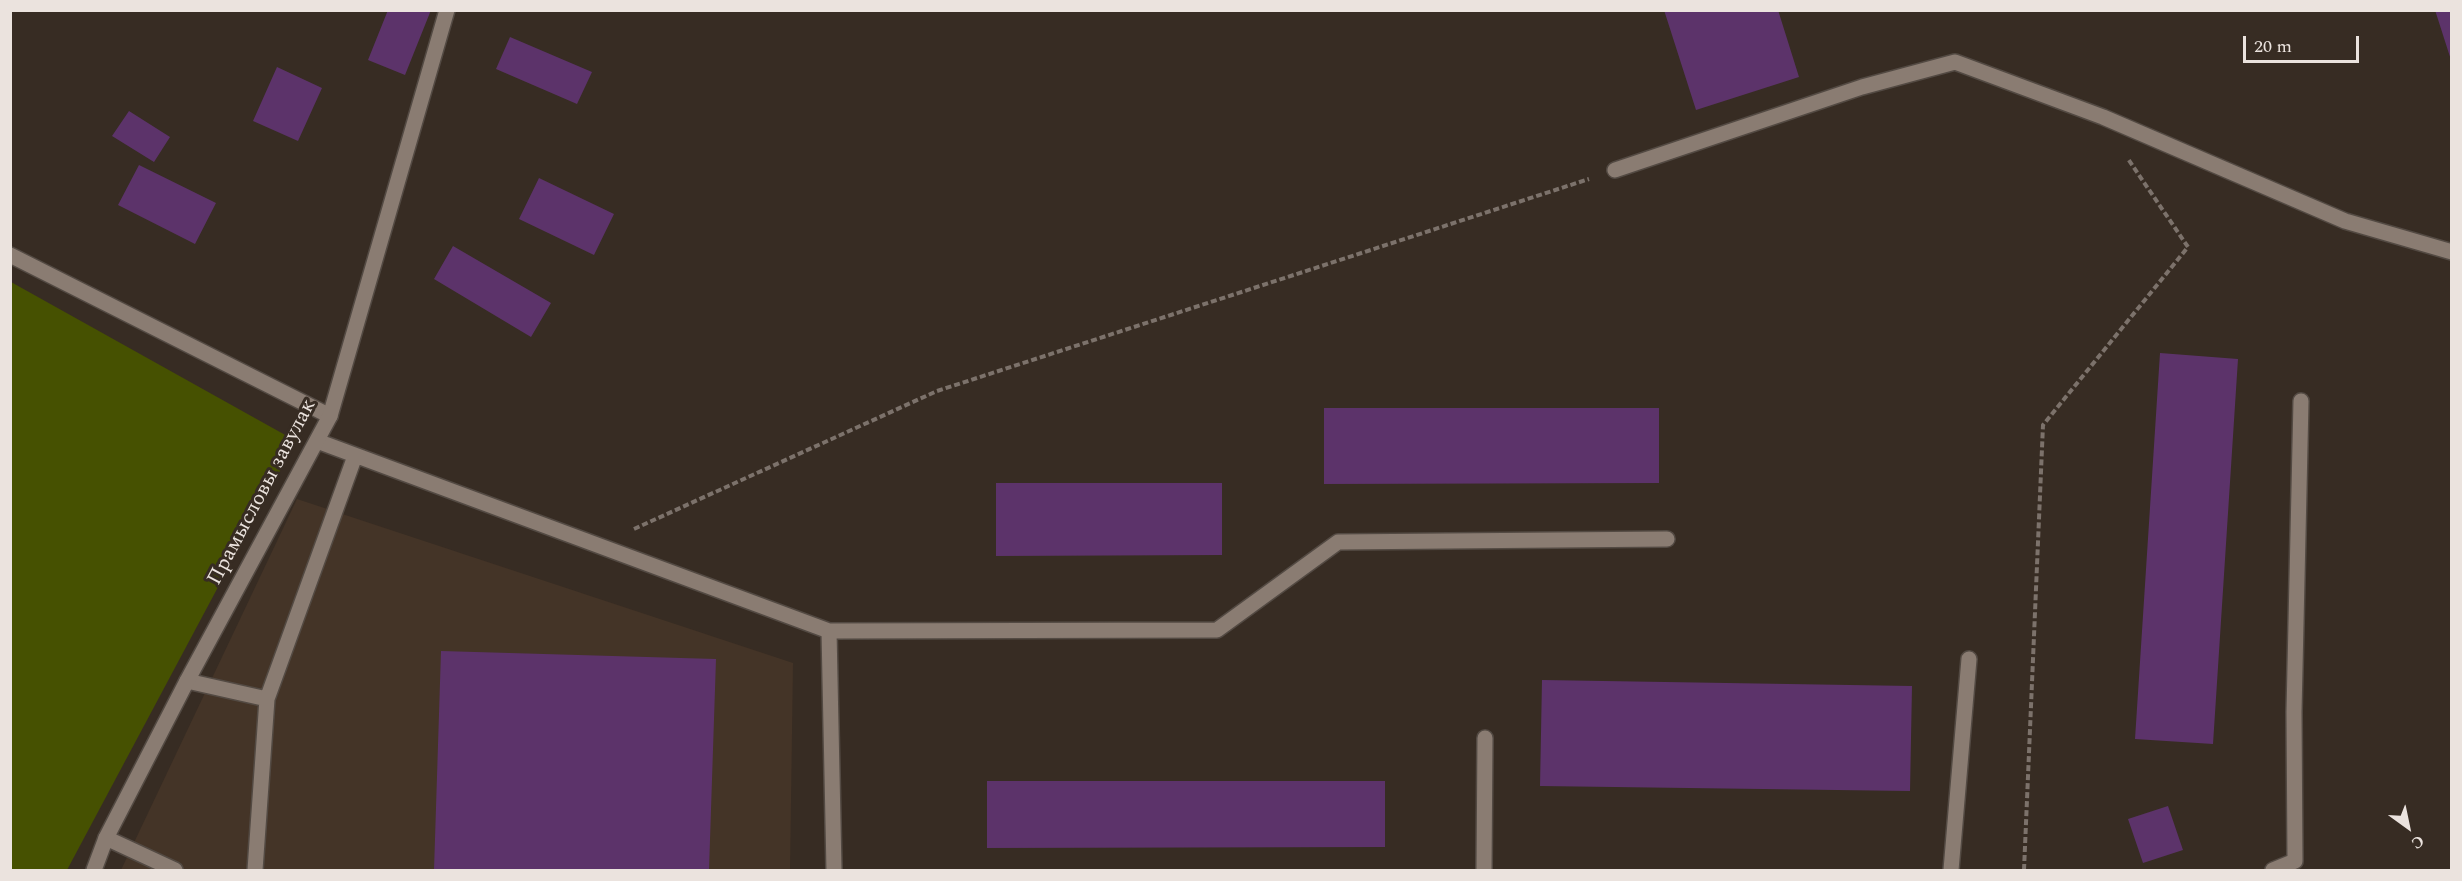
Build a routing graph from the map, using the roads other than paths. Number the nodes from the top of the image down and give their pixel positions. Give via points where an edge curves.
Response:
1 (447, 10) edge
2 (1615, 170) road end
3 (2451, 252) edge
4 (10, 255) edge
5 (2301, 401) dead end
6 (330, 416) junction
7 (316, 441) junction
8 (356, 456) junction
9 (1666, 539) dead end
10 (829, 631) junction
11 (1969, 659) dead end
12 (187, 681) junction
13 (267, 699) junction
14 (1485, 738) dead end
15 (106, 838) junction
16 (94, 870) edge
17 (175, 870) edge
18 (255, 870) edge
19 (834, 870) edge
20 (1484, 870) edge
21 (1951, 870) edge
22 (2273, 870) edge

1 - 6 street, Прамысловы завулак
2 - 3 street via 1862,87 1955,62 2103,117 2345,221
4 - 6 street
5 - 22 street via 2295,861
6 - 7 street, Прамысловы завулак
7 - 8 street
7 - 12 street, Прамысловы завулак
8 - 10 street
8 - 13 street
9 - 10 street via 1338,542 1217,630
10 - 19 street
11 - 21 street
12 - 13 street
12 - 15 street, Прамысловы завулак
13 - 18 street
14 - 20 street
15 - 16 street, Прамысловы завулак
15 - 17 street

